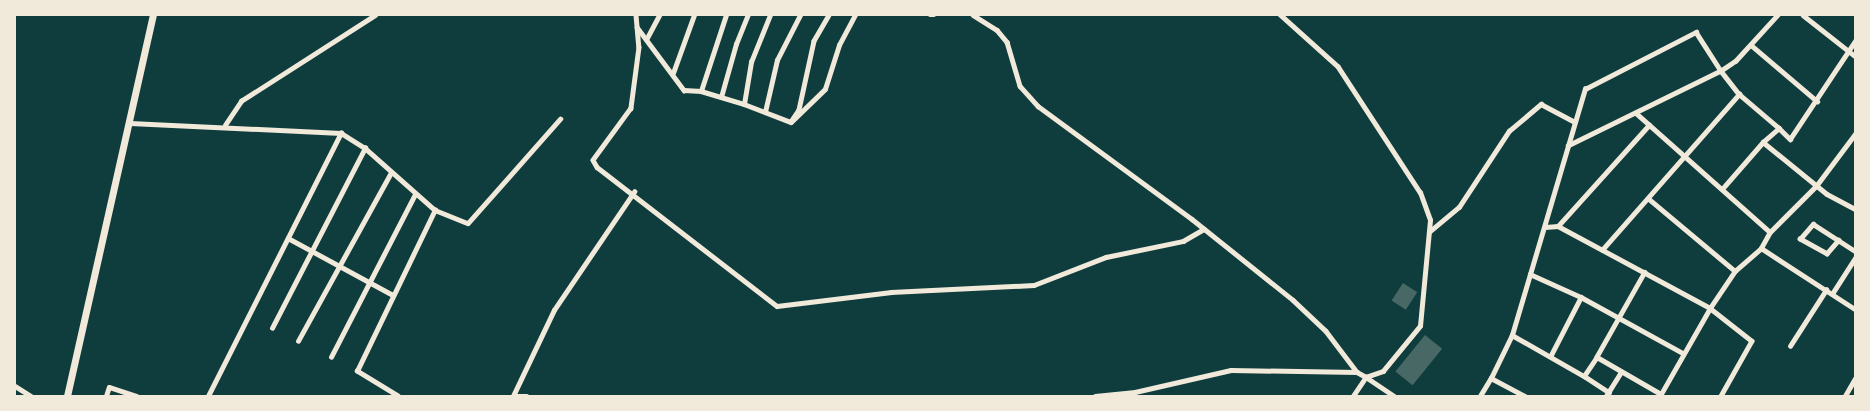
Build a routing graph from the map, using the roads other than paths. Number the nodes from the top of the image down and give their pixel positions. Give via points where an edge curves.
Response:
1 (153, 15) edge
2 (375, 15) edge
3 (636, 15) edge
4 (658, 15) edge
5 (694, 15) edge
6 (726, 15) edge
7 (748, 15) edge
8 (770, 15) edge
9 (800, 15) edge
10 (829, 15) edge
11 (855, 15) edge
12 (930, 15) edge
13 (934, 15) edge
14 (973, 15) edge
15 (1280, 15) edge
16 (1778, 15) edge
17 (1803, 15) edge
18 (636, 26) junction
19 (647, 38) junction
20 (1855, 41) edge
21 (1751, 45) junction
22 (1847, 52) junction
23 (1855, 56) edge
24 (1721, 71) junction
25 (673, 73) junction
26 (702, 91) junction
27 (1739, 94) junction
28 (721, 97) junction
29 (1817, 101) junction
30 (744, 104) junction
31 (764, 112) junction
32 (1636, 113) junction
33 (560, 119) dead end
34 (791, 122) junction
35 (1575, 122) junction
36 (130, 123) junction
37 (1649, 125) junction
38 (224, 126) junction
39 (1778, 128) junction
40 (341, 132) junction
41 (1855, 134) edge
42 (1763, 142) junction
43 (1568, 146) junction
44 (365, 148) junction
45 (1685, 156) junction
46 (390, 174) junction
47 (1816, 186) junction
48 (1723, 188) junction
49 (634, 192) junction
50 (415, 194) junction
51 (1649, 199) junction
52 (1855, 209) edge
53 (435, 210) junction
54 (1558, 226) junction
55 (1545, 227) junction
56 (1204, 229) junction
57 (1429, 232) junction
58 (1770, 232) junction
59 (288, 238) junction
60 (1839, 240) junction
61 (1761, 248) junction
62 (1602, 250) junction
63 (314, 251) junction
64 (1855, 251) edge
65 (1855, 258) edge
66 (340, 266) junction
67 (1644, 272) junction
68 (1735, 272) junction
69 (1530, 274) junction
70 (368, 282) junction
71 (1826, 290) junction
72 (1832, 294) junction
73 (393, 295) junction
74 (1581, 297) junction
75 (1710, 308) junction
76 (1855, 308) edge
77 (1620, 319) junction
78 (272, 328) dead end
79 (1512, 335) junction
80 (298, 341) dead end
81 (1790, 346) dead end
82 (1683, 353) junction
83 (1551, 355) junction
84 (1597, 356) junction
85 (331, 357) dead end
86 (1356, 372) junction
87 (1621, 372) junction
88 (1584, 376) junction
89 (1366, 377) junction
90 (1491, 378) junction
91 (1855, 379) edge
92 (15, 386) edge
93 (1608, 394) edge
94 (1662, 395) edge
95 (31, 396) edge
96 (67, 396) edge
97 (106, 396) edge
98 (138, 396) edge
99 (208, 396) edge
100 (398, 396) edge
101 (513, 396) edge
102 (517, 396) edge
103 (527, 396) edge
104 (1095, 396) edge
105 (1352, 396) edge
106 (1394, 396) edge
107 (1480, 396) edge
108 (1524, 396) edge
109 (1721, 396) edge
110 (1845, 396) edge

1 - 36 main road
2 - 38 street via 241,101
3 - 18 street
4 - 19 street
5 - 25 street
6 - 26 street
7 - 28 street
8 - 30 street via 751,62
9 - 31 street via 777,60
10 - 34 street via 814,41 799,110
11 - 34 street via 839,45 825,89
12 - 13 street
14 - 56 street via 997,30 1007,42 1020,86 1038,106
15 - 57 street via 1338,67 1420,193 1430,220
16 - 21 street
17 - 22 street
18 - 19 street
18 - 49 street via 639,47 632,108 593,160 597,167
19 - 25 street
20 - 22 street
21 - 24 street
21 - 29 street
22 - 23 street
22 - 29 street
24 - 27 street
24 - 32 street
24 - 35 street via 1696,32 1585,89
25 - 26 street via 684,90
26 - 28 street
27 - 39 street
27 - 45 street
28 - 30 street
29 - 39 street via 1790,138
30 - 31 street
31 - 34 street
32 - 37 street
32 - 43 street
33 - 53 street via 468,223
35 - 43 street
35 - 57 street via 1541,104 1509,131 1459,207
36 - 38 street
36 - 96 main road
37 - 45 street
37 - 54 street
38 - 40 street
39 - 42 street
40 - 44 street
40 - 59 street
41 - 47 street
42 - 47 street
42 - 48 street
43 - 55 street
44 - 46 street
44 - 63 street
45 - 48 street
45 - 51 street
46 - 50 street
46 - 66 street
47 - 52 street
47 - 58 street
48 - 58 street
49 - 56 street via 777,306 891,292 1034,286 1106,258 1183,241
49 - 101 street via 554,310
50 - 53 street
50 - 70 street
51 - 62 street
51 - 68 street
53 - 73 street
54 - 55 street
54 - 62 street
55 - 69 street
56 - 86 street via 1326,330
57 - 89 street via 1420,326 1383,371
58 - 61 street
59 - 63 street
59 - 99 street
60 - 60 street via 1826,254 1800,239 1813,224
60 - 64 street
61 - 68 street
61 - 71 street
62 - 67 street
63 - 66 street
63 - 78 street
65 - 72 street
66 - 70 street
66 - 80 street
67 - 75 street
67 - 77 street
68 - 75 street
69 - 74 street
69 - 79 street
70 - 73 street
70 - 85 street
71 - 72 street
71 - 81 street
72 - 76 street
73 - 100 street via 357,371
74 - 77 street
74 - 83 street
75 - 82 street
75 - 109 street via 1752,341
77 - 82 street
77 - 84 street
79 - 83 street
79 - 90 street
82 - 94 street
83 - 88 street
84 - 87 street
84 - 88 street
86 - 89 street
86 - 104 street via 1231,370 1135,392
87 - 93 street
87 - 94 street
88 - 93 street
89 - 105 street
89 - 106 street
90 - 107 street
90 - 108 street
91 - 110 street
92 - 95 street
97 - 98 street via 109,387
102 - 103 street

